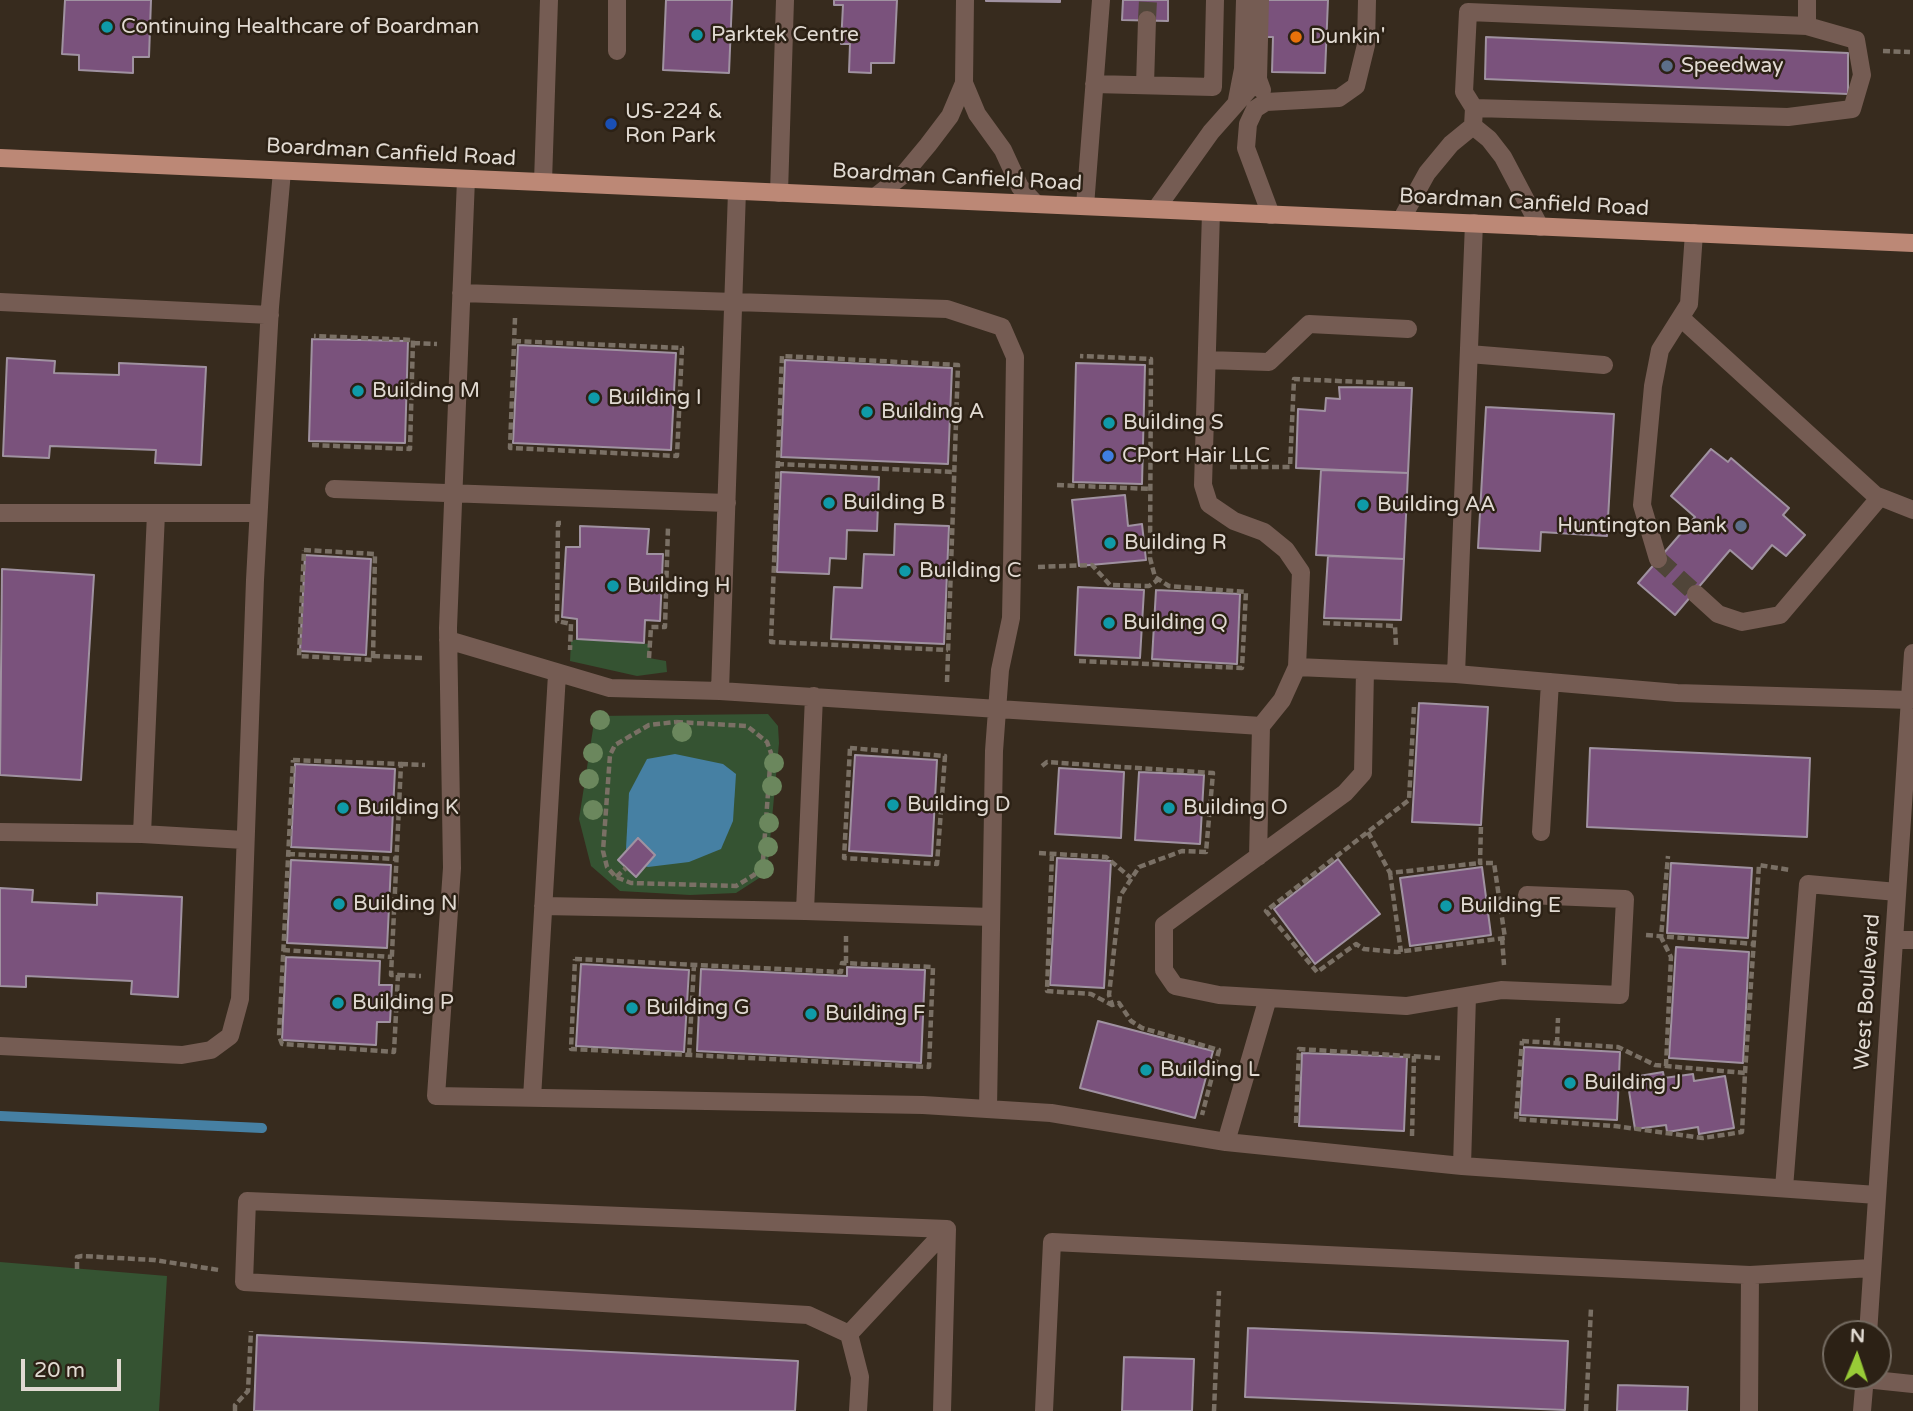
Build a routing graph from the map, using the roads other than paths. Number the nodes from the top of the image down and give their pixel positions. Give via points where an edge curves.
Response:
1 (548, 0) edge
2 (617, 0) edge
3 (785, 0) edge
4 (965, 0) edge
5 (1101, 0) edge
6 (1215, 0) edge
7 (1245, 0) edge
8 (1261, 0) edge
9 (1367, 0) edge
10 (1807, 0) edge
11 (1529, 8) edge
12 (1147, 20) tunnel mouth
13 (1807, 26) junction
14 (617, 51) dead end
15 (1258, 79) junction
16 (964, 83) junction
17 (1094, 83) junction
18 (1144, 85) junction
19 (1213, 87) junction
20 (1237, 100) junction
21 (1260, 105) junction
22 (1474, 117) junction
23 (0, 158) edge
24 (282, 171) junction
25 (466, 179) junction
26 (543, 183) junction
27 (737, 191) junction
28 (779, 193) junction
29 (875, 197) junction
30 (1035, 204) junction
31 (1085, 206) junction
32 (1156, 209) junction
33 (1211, 212) junction
34 (1271, 215) junction
35 (1401, 220) junction
36 (1475, 223) junction
37 (1540, 227) junction
38 (1694, 233) junction
39 (1913, 243) edge
40 (461, 293) junction
41 (0, 302) edge
42 (734, 303) junction
43 (270, 315) junction
44 (1681, 318) junction
45 (1408, 329) dead end
46 (1469, 354) junction
47 (1207, 360) junction
48 (1604, 365) dead end
49 (334, 489) dead end
50 (453, 494) junction
51 (1880, 497) junction
52 (727, 503) junction
53 (1913, 510) edge
54 (0, 513) edge
55 (156, 513) junction
56 (258, 513) junction
57 (1658, 559) tunnel mouth
58 (1696, 594) tunnel mouth
59 (448, 640) junction
60 (1913, 656) edge
61 (1297, 667) junction
62 (1365, 670) junction
63 (556, 674) junction
64 (1456, 674) junction
65 (1550, 682) junction
66 (720, 691) junction
67 (814, 696) junction
68 (1910, 700) junction
69 (997, 708) junction
70 (1261, 726) junction
71 (0, 832) edge
72 (1541, 832) dead end
73 (142, 834) junction
74 (244, 841) junction
75 (1258, 857) junction
76 (1527, 895) dead end
77 (1902, 904) edge
78 (543, 906) junction
79 (805, 911) junction
80 (992, 917) junction
81 (1895, 940) junction
82 (1913, 940) edge
83 (1468, 996) junction
84 (1268, 998) junction
85 (0, 1046) edge
86 (532, 1098) junction
87 (988, 1110) junction
88 (1226, 1142) junction
89 (1462, 1166) junction
90 (1784, 1188) junction
91 (1877, 1195) junction
92 (947, 1229) junction
93 (1872, 1268) junction
94 (1750, 1275) junction
95 (1869, 1320) edge
96 (849, 1334) junction
97 (1892, 1381) edge
98 (1913, 1384) edge
99 (1864, 1390) edge
100 (858, 1411) edge
101 (942, 1411) edge
102 (1044, 1411) edge
103 (1749, 1411) edge
104 (1862, 1411) edge

1 - 26 street
2 - 14 street
3 - 28 street
4 - 16 street
5 - 17 street
6 - 19 street
7 - 20 street via 1243,69
8 - 15 street
9 - 21 street via 1366,45 1356,86 1339,98
10 - 13 street
11 - 13 street
11 - 22 street via 1468,12 1464,92
12 - 18 street
13 - 22 street via 1856,40 1862,75 1852,109 1788,117
15 - 20 street
15 - 21 street
16 - 29 street via 950,116 928,145 903,175
16 - 30 street via 1020,187
17 - 18 street
17 - 31 street
18 - 19 street
19 - 20 street
20 - 21 street
20 - 32 street
21 - 34 street via 1248,124 1246,148
22 - 35 street via 1427,173
22 - 37 street via 1503,157
23 - 24 main road, Boardman Canfield Road
24 - 25 main road, Boardman Canfield Road
24 - 43 street
25 - 26 main road, Boardman Canfield Road
25 - 40 street
26 - 27 main road, Boardman Canfield Road
27 - 28 main road, Boardman Canfield Road
27 - 42 street
28 - 29 main road, Boardman Canfield Road
29 - 30 main road, Boardman Canfield Road
30 - 31 main road, Boardman Canfield Road
31 - 32 main road, Boardman Canfield Road
32 - 33 main road, Boardman Canfield Road
33 - 34 main road, Boardman Canfield Road
33 - 47 street
34 - 35 main road, Boardman Canfield Road
35 - 36 main road, Boardman Canfield Road
36 - 37 main road, Boardman Canfield Road
36 - 46 street
37 - 38 main road, Boardman Canfield Road
38 - 39 main road, Boardman Canfield Road
38 - 44 street via 1689,304
40 - 42 street
40 - 50 street
41 - 43 street
42 - 52 street
42 - 69 street via 947,309 1002,327 1015,357 1011,618
43 - 56 street
44 - 51 street
44 - 57 street via 1660,350 1653,386 1642,505
45 - 47 street via 1309,324 1269,362
46 - 48 street
46 - 64 street
47 - 61 street via 1203,485 1209,504 1264,532 1286,550 1301,572
49 - 50 street
50 - 52 street
50 - 59 street
51 - 53 street
51 - 58 street via 1780,615 1742,622 1718,614
52 - 66 street
54 - 55 street
55 - 56 street
55 - 73 street
56 - 74 street
59 - 63 street
59 - 86 street via 452,868 436,1096
60 - 68 street, West Boulevard
61 - 62 street
61 - 70 street via 1282,700
62 - 64 street
62 - 75 street via 1363,774 1345,793
63 - 66 street via 610,688
63 - 78 street
64 - 65 street
65 - 68 street via 1677,693
65 - 72 street
66 - 67 street
67 - 69 street
67 - 79 street
68 - 77 street, West Boulevard
69 - 70 street
69 - 80 street
70 - 75 street
71 - 73 street
73 - 74 street
74 - 85 street via 240,999 230,1036 211,1051 182,1055
75 - 84 street via 1164,925 1164,970 1175,986
76 - 83 street via 1625,899 1620,995 1501,990
77 - 81 street, West Boulevard
77 - 90 street via 1808,884
78 - 79 street
78 - 86 street
79 - 80 street
80 - 87 street
81 - 82 street
81 - 91 street, West Boulevard
83 - 84 street via 1406,1006
83 - 89 street
84 - 88 street
86 - 87 street
87 - 88 street via 1051,1113
88 - 89 street
89 - 90 street
90 - 91 street
91 - 93 street, West Boulevard
92 - 96 street
92 - 96 street via 247,1201 244,1282 808,1315
92 - 101 street
93 - 94 street
93 - 95 street, West Boulevard
94 - 102 street via 1052,1242
94 - 103 street
96 - 100 street via 860,1377
97 - 98 street
99 - 104 street

